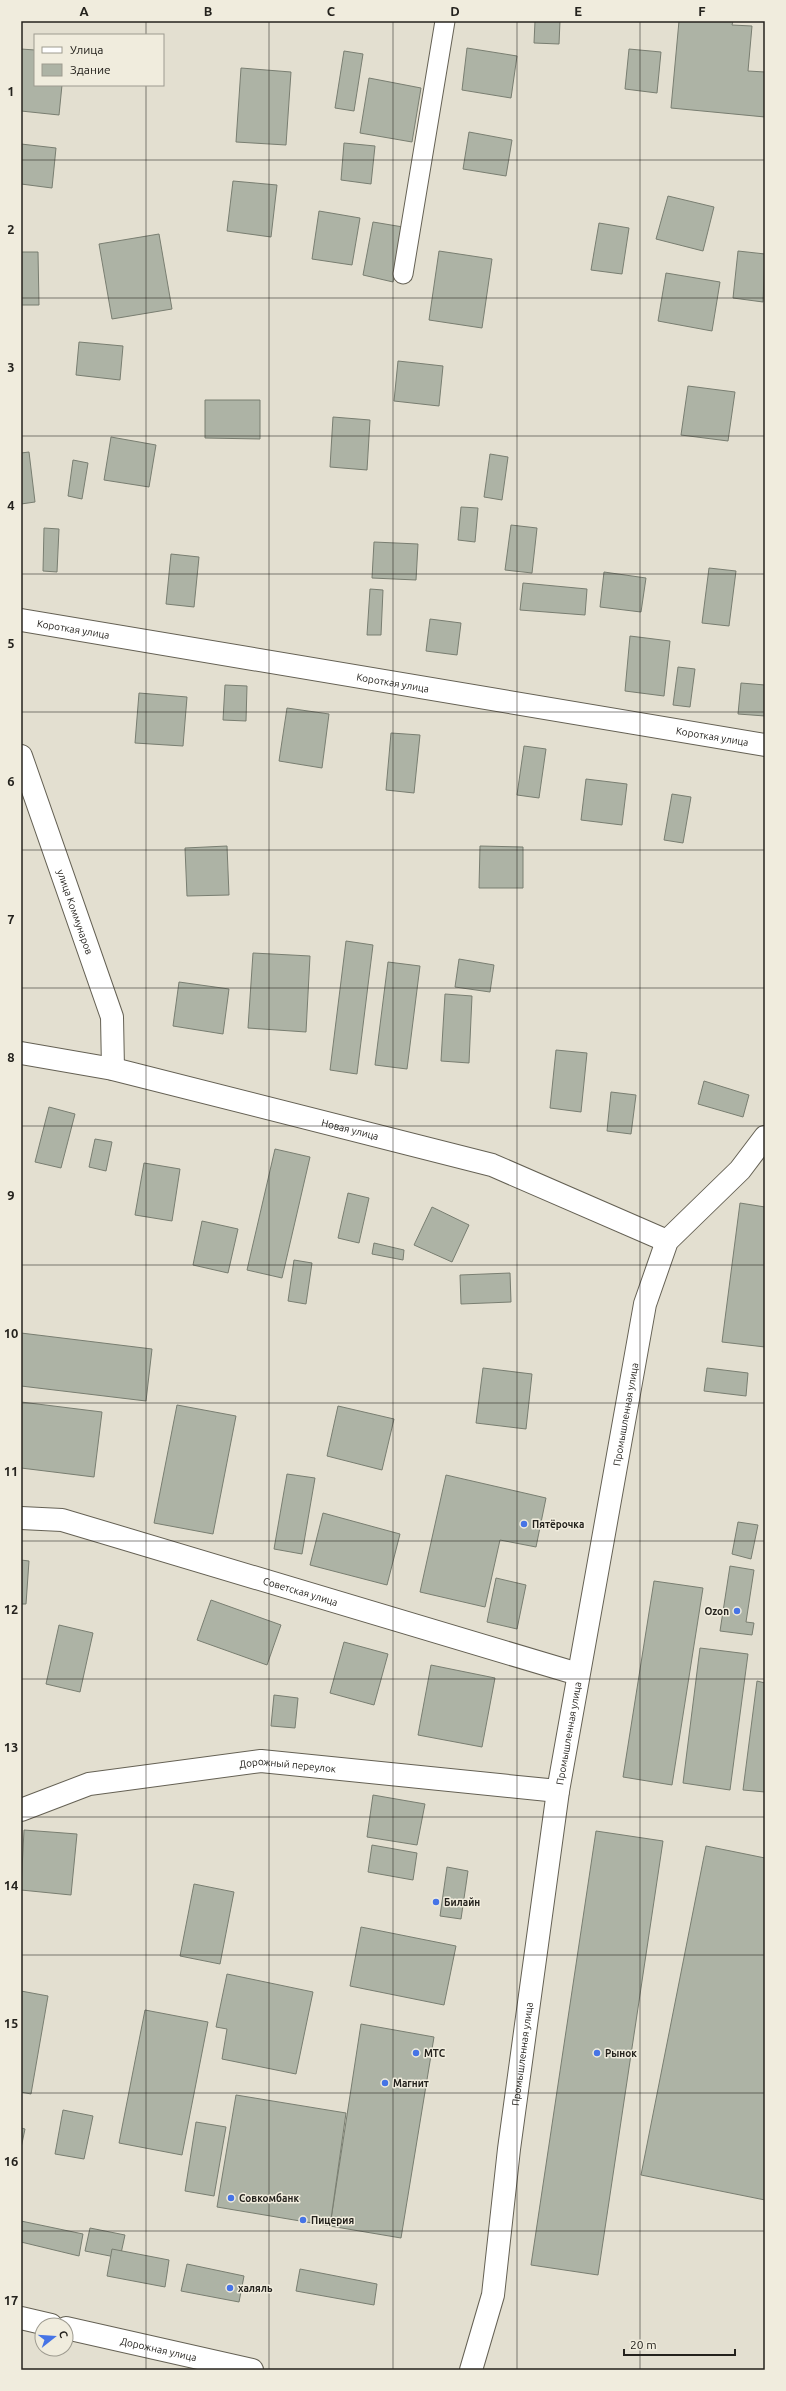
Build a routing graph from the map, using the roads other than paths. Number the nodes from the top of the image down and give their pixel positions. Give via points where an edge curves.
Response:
1 (445, 21) edge
2 (403, 274) dead end
3 (21, 620) edge
4 (765, 745) edge
5 (21, 756) edge
6 (21, 1053) edge
7 (114, 1069) junction
8 (765, 1137) edge
9 (667, 1241) junction
10 (21, 1518) edge
11 (578, 1674) junction
12 (558, 1791) junction
13 (21, 1810) edge
14 (21, 2318) edge
15 (34, 2321) edge
16 (74, 2330) edge
17 (252, 2370) edge
18 (471, 2370) edge

1 - 2 lane
3 - 4 street, Короткая улица
5 - 7 street, улица Коммунаров via 112,1017
6 - 7 street, Новая улица
7 - 9 street, Новая улица via 492,1165
8 - 9 street, Промышленная улица via 740,1170
9 - 11 street, Промышленная улица via 645,1304 618,1466
10 - 11 street, Советская улица via 62,1520
11 - 12 street, Промышленная улица
12 - 13 street, Дорожный переулок via 261,1761 89,1784
12 - 18 street, Промышленная улица via 509,2149 493,2295
14 - 15 street
16 - 17 street, Дорожная улица

